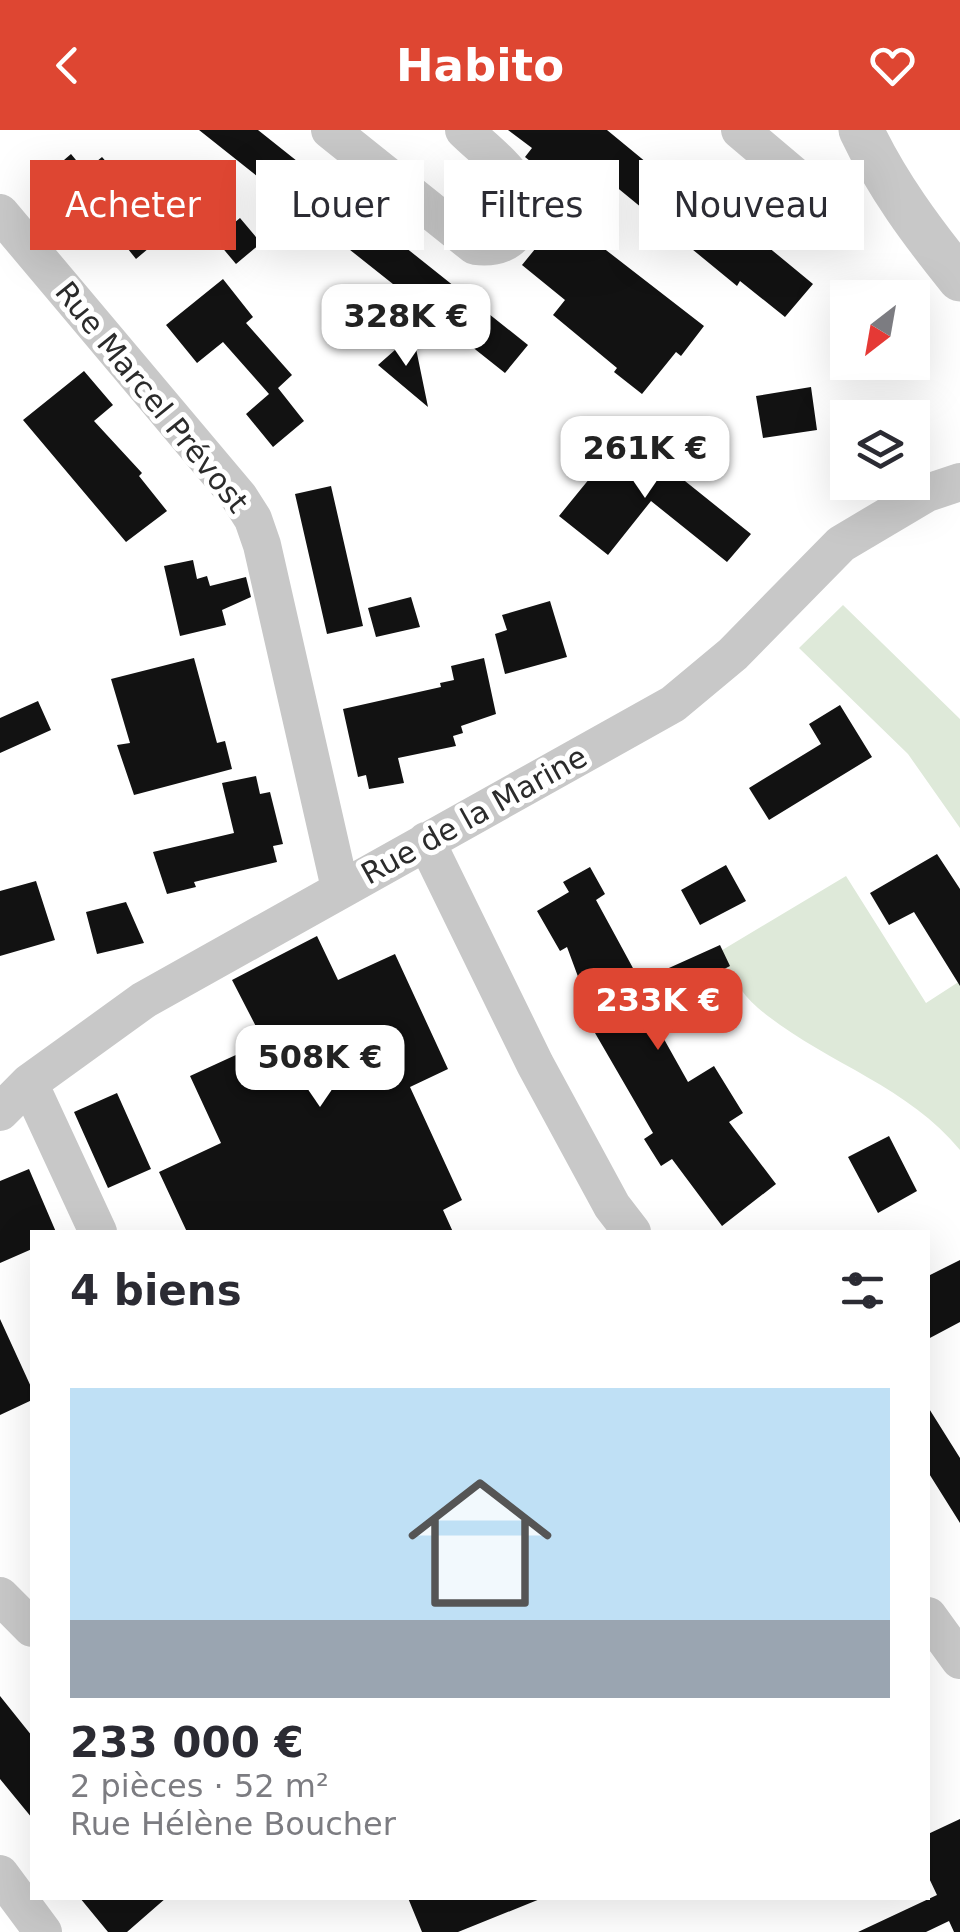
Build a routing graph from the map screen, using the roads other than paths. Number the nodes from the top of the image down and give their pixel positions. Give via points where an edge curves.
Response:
1 (330, 130) edge
2 (464, 130) edge
3 (740, 130) edge
4 (862, 130) edge
5 (888, 130) edge
6 (776, 160) edge
7 (0, 213) edge
8 (960, 240) edge
9 (960, 279) edge
10 (960, 459) edge
11 (944, 488) edge
12 (426, 841) junction
13 (340, 888) junction
14 (10, 1095) edge
15 (97, 1230) edge
16 (630, 1230) edge
17 (0, 1596) edge
18 (930, 1619) edge
19 (30, 1626) edge
20 (960, 1660) edge
21 (0, 1874) edge
22 (43, 1932) edge

1 - 2 street via 475,246 499,245 520,227 522,188
3 - 6 street
4 - 9 street via 915,223
5 - 8 street
7 - 13 street, Rue Marcel Prévost via 253,519
10 - 11 street, Rue de la Marine
11 - 12 street, Rue de la Marine via 841,544 733,654 673,704
12 - 13 street, Rue de la Marine
12 - 16 street via 535,1064
13 - 14 street, Rue de la Marine via 144,1000
14 - 15 street
17 - 19 street
18 - 20 street
21 - 22 street

